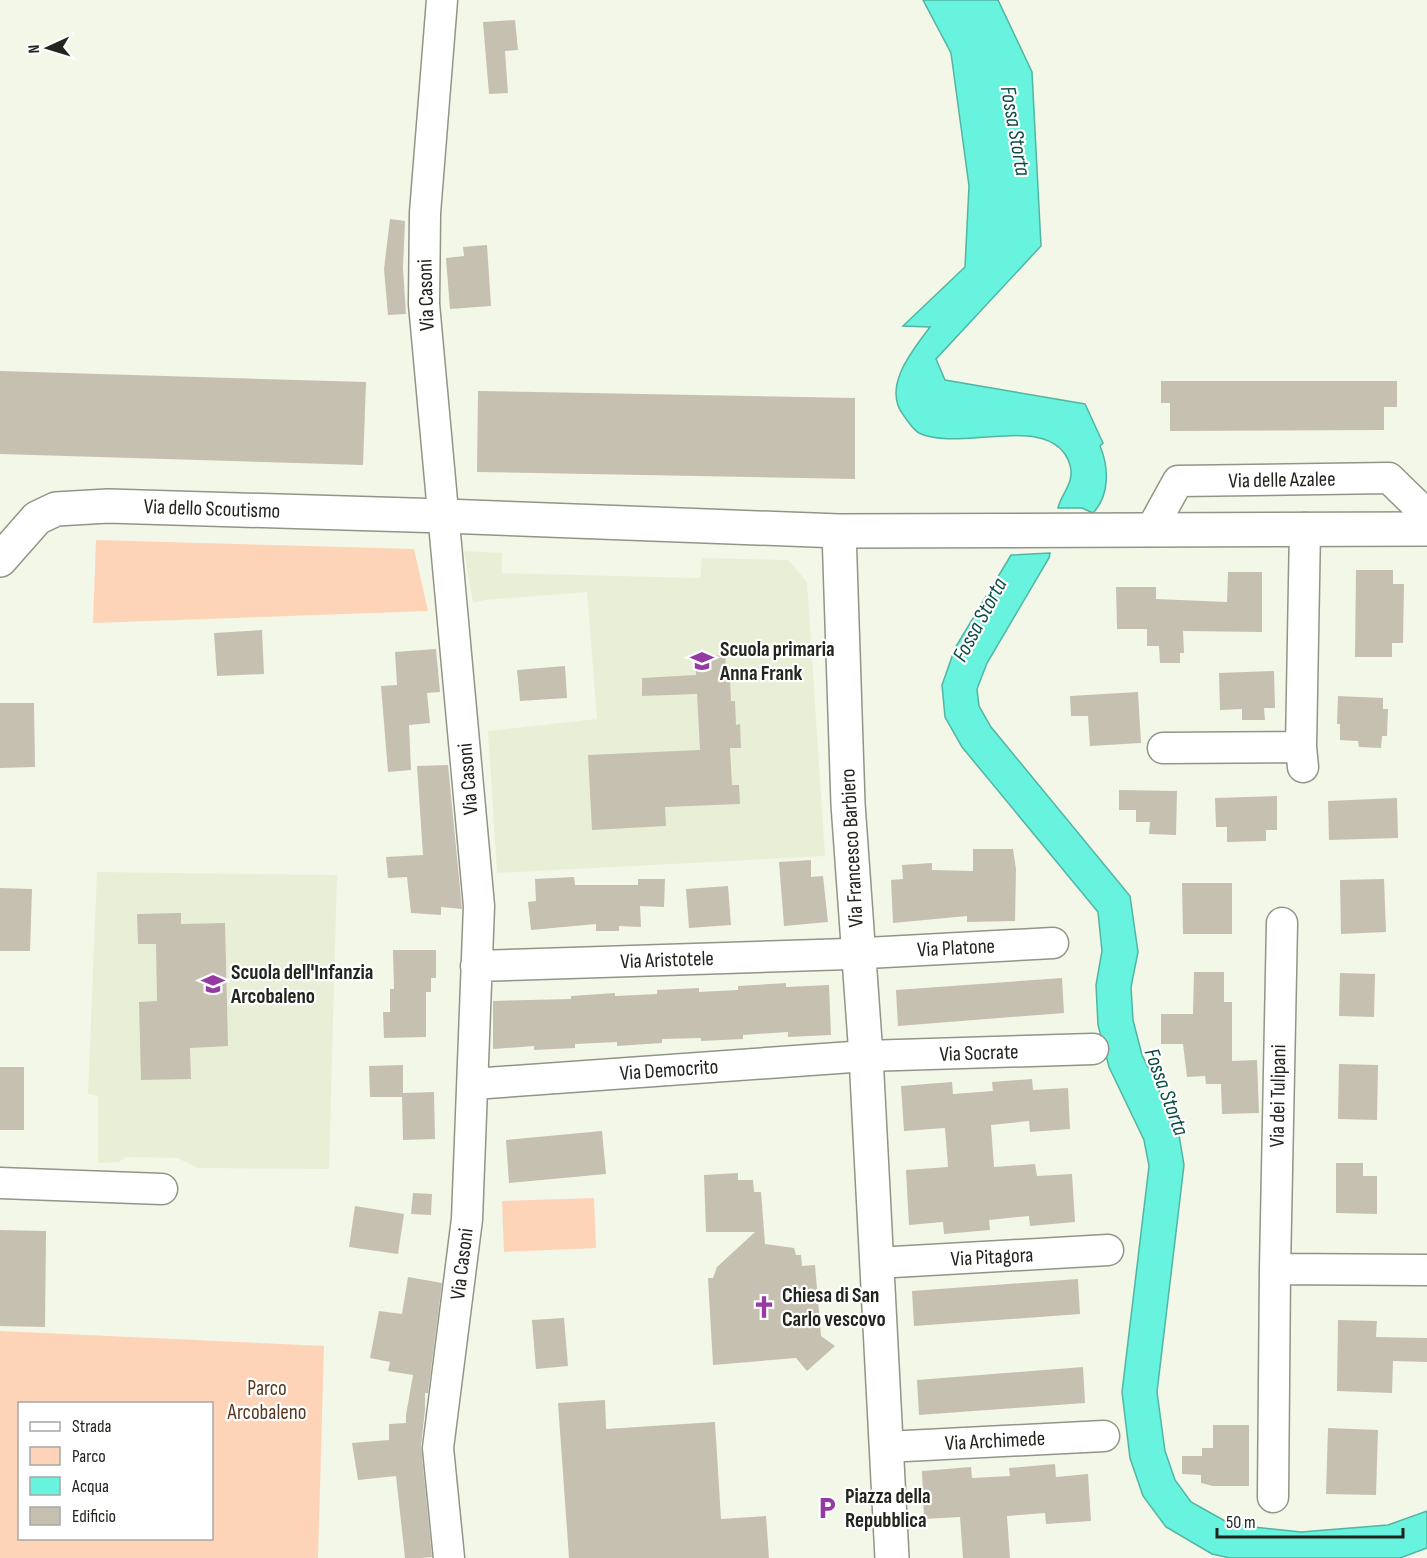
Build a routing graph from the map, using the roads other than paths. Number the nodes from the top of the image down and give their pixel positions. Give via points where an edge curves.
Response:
1 (442, 0) edge
2 (1427, 515) edge
3 (444, 516) junction
4 (1305, 528) junction
5 (1427, 529) edge
6 (1151, 530) junction
7 (839, 531) junction
8 (0, 560) edge
9 (1162, 748) dead end
10 (1282, 923) dead end
11 (1053, 943) dead end
12 (858, 953) junction
13 (476, 966) junction
14 (1093, 1049) dead end
15 (866, 1056) junction
16 (472, 1084) junction
17 (0, 1184) edge
18 (162, 1189) dead end
19 (1108, 1250) dead end
20 (876, 1263) junction
21 (1275, 1269) junction
22 (1427, 1270) edge
23 (1104, 1436) dead end
24 (886, 1446) junction
25 (1274, 1497) dead end
26 (449, 1558) edge
27 (892, 1558) edge

1 - 3 street, Via Casoni via 424,213 424,304
2 - 6 street, Via delle Azalee via 1389,478 1178,481
3 - 7 street
3 - 8 street, Via dello Scoutismo via 108,506 56,509 37,518
3 - 13 street, Via Casoni via 479,906
4 - 5 street
4 - 6 street
4 - 9 street via 1302,757
6 - 7 street
7 - 12 street, Via Francesco Barbiero via 848,804
10 - 21 street, Via dei Tulipani
11 - 12 street, Via Platone
12 - 13 street, Via Aristotele
12 - 15 street, Via Francesco Barbiero
13 - 16 street, Via Casoni
14 - 15 street, Via Socrate
15 - 16 street, Via Democrito
15 - 20 street, Via Francesco Barbiero
16 - 26 street, Via Casoni via 467,1219 438,1448
17 - 18 street
19 - 20 street, Via Pitagora
20 - 24 street, Via Francesco Barbiero
21 - 22 street
21 - 25 street, Via dei Tulipani
23 - 24 street, Via Archimede
24 - 27 street, Via Francesco Barbiero

